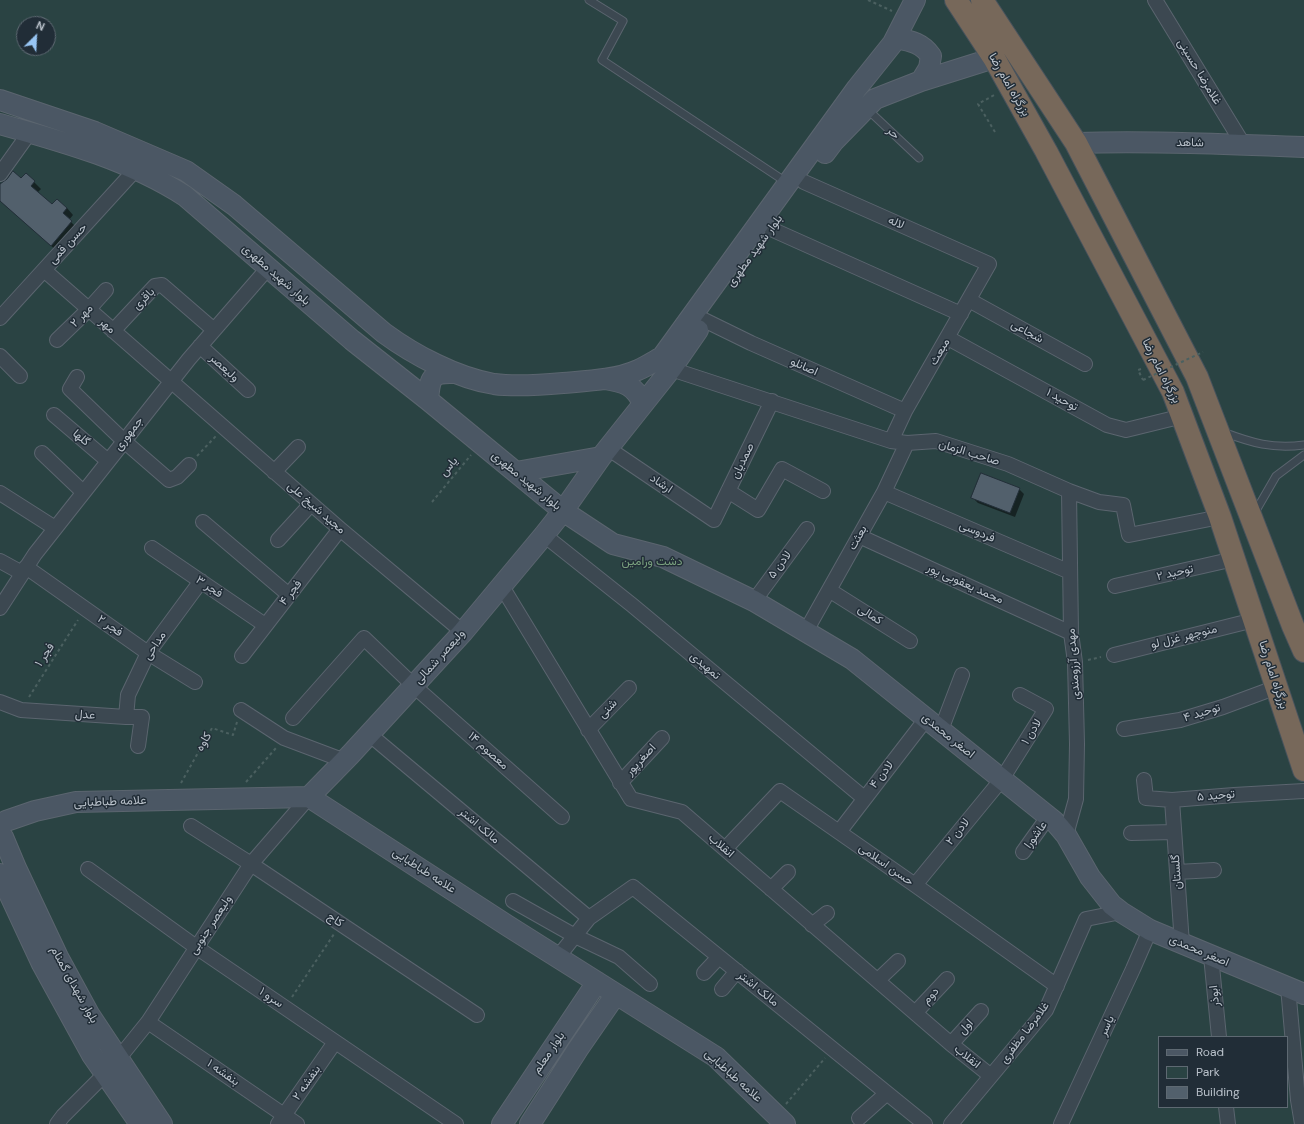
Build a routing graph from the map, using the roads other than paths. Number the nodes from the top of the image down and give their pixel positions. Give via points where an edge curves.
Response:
1 (589, 0) edge
2 (915, 0) edge
3 (956, 0) edge
4 (982, 0) edge
5 (1155, 0) edge
6 (896, 38) junction
7 (994, 58) junction
8 (921, 81) junction
9 (0, 100) edge
10 (866, 108) junction
11 (0, 124) edge
12 (30, 132) junction
13 (1076, 143) junction
14 (1243, 144) junction
15 (1304, 148) edge
16 (920, 158) dead end
17 (136, 170) junction
18 (0, 174) edge
19 (796, 183) junction
20 (771, 229) junction
21 (989, 264) joint
22 (268, 268) junction
23 (44, 270) junction
24 (106, 290) dead end
25 (969, 300) junction
26 (88, 310) junction
27 (961, 314) junction
28 (0, 318) edge
29 (704, 320) junction
30 (214, 330) junction
31 (113, 331) junction
32 (948, 338) junction
33 (57, 340) dead end
34 (200, 346) junction
35 (0, 356) edge
36 (425, 358) junction
37 (1086, 364) dead end
38 (671, 369) junction
39 (454, 373) junction
40 (20, 376) dead end
41 (77, 377) dead end
42 (605, 379) junction
43 (404, 381) junction
44 (171, 382) junction
45 (248, 390) dead end
46 (428, 400) junction
47 (772, 401) junction
48 (643, 404) junction
49 (905, 411) junction
50 (54, 415) dead end
51 (1183, 416) junction
52 (1217, 430) junction
53 (124, 441) junction
54 (891, 441) junction
55 (907, 443) junction
56 (1304, 445) edge
57 (298, 447) dead end
58 (42, 453) dead end
59 (605, 453) junction
60 (1304, 455) edge
61 (108, 461) junction
62 (189, 465) road end
63 (274, 472) junction
64 (516, 472) junction
65 (728, 491) junction
66 (823, 491) dead end
67 (1069, 491) junction
68 (83, 492) junction
69 (884, 492) junction
70 (0, 493) edge
71 (311, 504) junction
72 (563, 512) junction
73 (1220, 517) junction
74 (1251, 519) junction
75 (714, 520) joint
76 (203, 522) dead end
77 (55, 528) junction
78 (340, 529) junction
79 (807, 529) dead end
80 (544, 535) junction
81 (859, 536) junction
82 (278, 540) dead end
83 (152, 548) dead end
84 (1234, 559) junction
85 (0, 561) edge
86 (24, 570) junction
87 (1070, 572) junction
88 (200, 581) junction
89 (501, 585) junction
90 (1115, 586) dead end
91 (829, 590) junction
92 (289, 595) junction
93 (754, 601) junction
94 (0, 608) edge
95 (1254, 620) junction
96 (265, 625) junction
97 (806, 631) junction
98 (463, 632) junction
99 (1071, 633) junction
100 (910, 641) dead end
101 (1304, 651) edge
102 (148, 653) junction
103 (1114, 655) road end
104 (242, 656) dead end
105 (962, 675) dead end
106 (195, 682) dead end
107 (414, 686) junction
108 (1276, 687) junction
109 (629, 688) dead end
110 (1020, 695) dead end
111 (0, 702) edge
112 (241, 710) road end
113 (126, 717) junction
114 (293, 718) dead end
115 (934, 725) junction
116 (1124, 729) dead end
117 (588, 730) junction
118 (369, 734) junction
119 (662, 738) dead end
120 (138, 746) dead end
121 (345, 761) junction
122 (1304, 770) edge
123 (1002, 780) junction
124 (1144, 780) dead end
125 (620, 783) junction
126 (1304, 791) edge
127 (309, 796) junction
128 (864, 798) junction
129 (1172, 800) junction
130 (562, 817) dead end
131 (1048, 817) junction
132 (191, 826) dead end
133 (2, 828) edge
134 (839, 832) junction
135 (1174, 832) junction
136 (1131, 833) dead end
137 (1066, 835) junction
138 (725, 849) junction
139 (1023, 852) dead end
140 (251, 864) junction
141 (88, 869) dead end
142 (1214, 870) dead end
143 (788, 872) dead end
144 (1177, 872) junction
145 (0, 874) edge
146 (915, 885) junction
147 (771, 889) junction
148 (513, 901) dead end
149 (1121, 912) junction
150 (827, 913) dead end
151 (589, 918) junction
152 (812, 925) junction
153 (1150, 930) junction
154 (575, 936) junction
155 (1182, 944) junction
156 (196, 947) junction
157 (1211, 956) junction
158 (558, 957) junction
159 (719, 957) junction
160 (898, 961) dead end
161 (737, 972) junction
162 (704, 973) dead end
163 (947, 979) dead end
164 (878, 980) junction
165 (597, 982) junction
166 (650, 984) dead end
167 (1057, 986) junction
168 (722, 989) dead end
169 (1296, 991) edge
170 (616, 994) junction
171 (981, 1011) dead end
172 (916, 1013) junction
173 (478, 1015) dead end
174 (148, 1022) junction
175 (1219, 1036) edge
176 (335, 1042) junction
177 (951, 1044) junction
178 (119, 1058) junction
179 (105, 1074) junction
180 (991, 1076) junction
181 (887, 1092) junction
182 (1226, 1108) edge
183 (859, 1118) dead end
184 (281, 1120) edge
185 (781, 1120) edge
186 (1064, 1123) edge
187 (57, 1124) edge
188 (140, 1124) edge
189 (162, 1124) edge
190 (298, 1124) edge
191 (456, 1124) edge
192 (502, 1124) edge
193 (530, 1124) edge
194 (925, 1124) edge
195 (950, 1124) edge
196 (1228, 1124) edge
197 (1302, 1124) edge

1 - 19 lane via 623,21 602,60
2 - 6 street, بلوار شهید مطهری
3 - 7 highway, بزرگراه امام رضا
4 - 13 highway, بزرگراه امام رضا
5 - 14 street, غلامرضا حسینی
6 - 8 street via 922,46 931,56 929,68
6 - 19 street, بلوار شهید مطهری via 857,88
7 - 8 street, بلوار شهید مطهری
7 - 51 highway, بزرگراه امام رضا via 1046,151 1173,392
8 - 10 street, بلوار شهید مطهری via 875,99
9 - 36 street, بلوار شهید مطهری via 95,132 186,171 234,205 384,333
10 - 16 lane, حر
10 - 19 street, بلوار شهید مطهری
11 - 12 street, بلوار شهید مطهری
12 - 17 street, بلوار شهید مطهری via 121,162
12 - 18 street
13 - 14 street, شاهد
13 - 52 highway, بزرگراه امام رضا via 1197,377
14 - 15 street, شاهد
17 - 22 street, بلوار شهید مطهری via 185,196
17 - 23 street, حسن قمی
19 - 20 street, بلوار شهید مطهری
19 - 21 street, لاله
19 - 42 street, بلوار شهید مطهری via 662,357 637,371
20 - 27 street
20 - 29 street, بلوار شهید مطهری
21 - 25 street, مبعث
22 - 30 street, جمهوری
22 - 43 street, بلوار شهید مطهری
23 - 26 street, مهر
23 - 28 street, حسن قمی
24 - 26 street, مهر ۲
25 - 27 street, مبعث
25 - 37 street, شجاعی
26 - 31 street, مهر
26 - 33 street, مهر ۲
27 - 32 street, مبعث
29 - 38 street, بلوار شهید مطهری
29 - 49 street, اصانلو
30 - 31 street, باقری via 162,285 155,286
30 - 34 street, جمهوری
31 - 44 street, مهر
32 - 49 street, مبعث
32 - 51 street, توحید ۱ via 1106,424 1126,430
34 - 44 street, جمهوری
34 - 45 street, ولیعصر
35 - 40 street
36 - 39 street, بلوار شهید مطهری
36 - 43 street via 425,378 414,384
38 - 47 street, صاحب الزمان
38 - 48 street, بلوار شهید مطهری
39 - 42 street, بلوار شهید مطهری via 494,384 548,384
39 - 46 street via 441,373 433,377
41 - 53 street via 70,389
42 - 48 street via 618,381 633,389 639,394
43 - 46 street, بلوار شهید مطهری
44 - 53 street, جمهوری
44 - 63 street, مجید شیخ علی
46 - 64 street, بلوار شهید مطهری
47 - 54 street, صاحب الزمان
47 - 65 street, صمدیان
48 - 59 street, بلوار شهید مطهری
49 - 54 street, مبعث
50 - 61 street, گلها
51 - 73 highway, بزرگراه امام رضا
52 - 56 lane via 1266,446
52 - 74 highway, بزرگراه امام رضا
53 - 61 street, جمهوری
53 - 62 street via 169,480 177,477
54 - 55 street, صاحب الزمان
55 - 67 street, صاحب الزمان via 936,441 1008,464
55 - 69 street, بعثت
57 - 63 street
58 - 68 street
59 - 64 street
59 - 72 street, بلوار شهید مطهری
59 - 75 street, ارشاد
60 - 74 lane via 1276,476
61 - 68 street, جمهوری
63 - 71 street, مجید شیخ علی
64 - 72 street, بلوار شهید مطهری
65 - 66 street via 758,510 782,469
65 - 75 street, صمدیان
67 - 73 street, صاحب الزمان via 1099,502 1123,505 1129,535
67 - 87 street, مهدی آرزومندی
68 - 77 street, جمهوری
69 - 81 street, بعثت
69 - 87 street, فردوسی
70 - 77 street
71 - 78 street, مجید شیخ علی
71 - 82 street
72 - 80 street, ولیعصر شمالی
72 - 93 street, اصغر محمدی via 613,544 663,557
73 - 84 highway, بزرگراه امام رضا
74 - 101 highway, بزرگراه امام رضا
76 - 92 street
77 - 86 street, جمهوری
78 - 92 street, فجر ۴
78 - 98 street, مجید شیخ علی
79 - 93 street, لادن ۵
80 - 89 street, ولیعصر شمالی
80 - 128 street, تمهیدی
81 - 91 street, بعثت
81 - 99 street, محمد یعقوبی پور
83 - 88 street, فجر ۳
84 - 90 street, توحید ۲
84 - 95 highway, بزرگراه امام رضا
85 - 86 street, فجر ۲
86 - 94 street, جمهوری
86 - 102 street, فجر ۲ via 86,609
87 - 99 street, مهدی آرزومندی
88 - 96 street, فجر ۳
88 - 102 street, مداحی
89 - 98 street, ولیعصر شمالی
89 - 117 street, انقلاب
91 - 97 street, بعثت
91 - 100 street, کمالی
92 - 96 street, فجر ۴
93 - 97 street, اصغر محمدی
95 - 103 street, منوچهر غزل لو
95 - 108 highway, بزرگراه امام رضا
96 - 104 street, فجر ۴
97 - 115 street, اصغر محمدی via 852,659
98 - 107 street, ولیعصر شمالی
99 - 137 street, مهدی آرزومندی via 1075,662 1078,744 1076,799
102 - 106 street, فجر ۲
102 - 113 street, مداحی via 128,695
105 - 115 street, لادن ۴
107 - 114 street, ۱۴ معصوم via 364,638
107 - 118 street, ولیعصر شمالی
107 - 130 street, ۱۴ معصوم
108 - 116 street, توحید ۴ via 1180,720
108 - 122 highway, بزرگراه امام رضا
109 - 117 street, شنی
110 - 123 street, لادن ۱ via 1046,710
111 - 113 street, عدل via 21,710
112 - 121 street via 284,738
113 - 120 street, عدل via 142,717
115 - 123 street, اصغر محمدی
115 - 128 street, لادن ۴
117 - 125 street, انقلاب
118 - 121 street, ولیعصر شمالی
118 - 151 street, مالک اشتر
119 - 125 street, اصغرپور
121 - 127 street, ولیعصر شمالی
123 - 131 street, اصغر محمدی
123 - 146 street, لادن ۲
124 - 129 street, توحید ۵ via 1146,798
125 - 138 street, انقلاب via 631,800 682,812
126 - 129 street, توحید ۵
127 - 133 street, علامه طباطبایی via 76,802 35,811
127 - 140 street, ولیعصر جنوبی
127 - 158 street, علامه طباطبایی
128 - 134 street, لادن ۴
129 - 135 street, گلستان
131 - 137 street, اصغر محمدی
131 - 139 street, عاشورا
132 - 140 street, کاج
133 - 178 street, بلوار شهدای گمنام via 16,868 58,957 89,1014
134 - 138 street, حسن اسلامی via 780,791
134 - 146 street, حسن اسلامی
135 - 136 street
135 - 144 street, گلستان
137 - 149 street, اصغر محمدی via 1090,877 1112,905
138 - 147 street, انقلاب
140 - 156 street, ولیعصر جنوبی
140 - 173 street, کاج
141 - 156 street, سرو ۱
142 - 144 street
143 - 147 street
144 - 155 street, گلستان
145 - 179 street, بلوار شهدای گمنام via 42,964
146 - 167 street, حسن اسلامی
147 - 152 street, انقلاب
148 - 154 street
149 - 153 street, اصغر محمدی
149 - 167 street, غلامرضا مظفری via 1086,919
150 - 152 street
151 - 154 street, مالک اشتر
151 - 159 street, مالک اشتر via 633,888
152 - 164 street, انقلاب
153 - 155 street, اصغر محمدی
153 - 186 street, یاسر
154 - 158 street, مالک اشتر
154 - 166 street via 619,957
155 - 157 street, اصغر محمدی
156 - 174 street, ولیعصر جنوبی
156 - 176 street, سرو ۱
157 - 169 street, اصغر محمدی
157 - 175 street, ابوذر
158 - 165 street, علامه طباطبایی
159 - 161 street, مالک اشتر
159 - 162 street
160 - 164 street
161 - 168 street
161 - 181 street, مالک اشتر
163 - 172 street, دوم
164 - 172 street, انقلاب
165 - 170 street, علامه طباطبایی
165 - 192 street, بلوار معلم
167 - 180 street, غلامرضا مظفری via 1046,1010
169 - 197 street via 1298,1100
170 - 185 street, علامه طباطبایی via 716,1057
170 - 193 street, بلوار معلم
171 - 177 street, اول
172 - 177 street, انقلاب
174 - 178 street, ولیعصر جنوبی
174 - 184 street, بنفشه ۱
176 - 184 street, بنفشه ۲
176 - 191 street, سرو ۱
177 - 180 street, انقلاب
178 - 189 street, بلوار شهدای گمنام
179 - 187 street
179 - 188 street, بلوار شهدای گمنام
180 - 195 street, غلامرضا مظفری
181 - 183 street
181 - 194 street, مالک اشتر
182 - 196 street
184 - 190 street, بنفشه ۱

